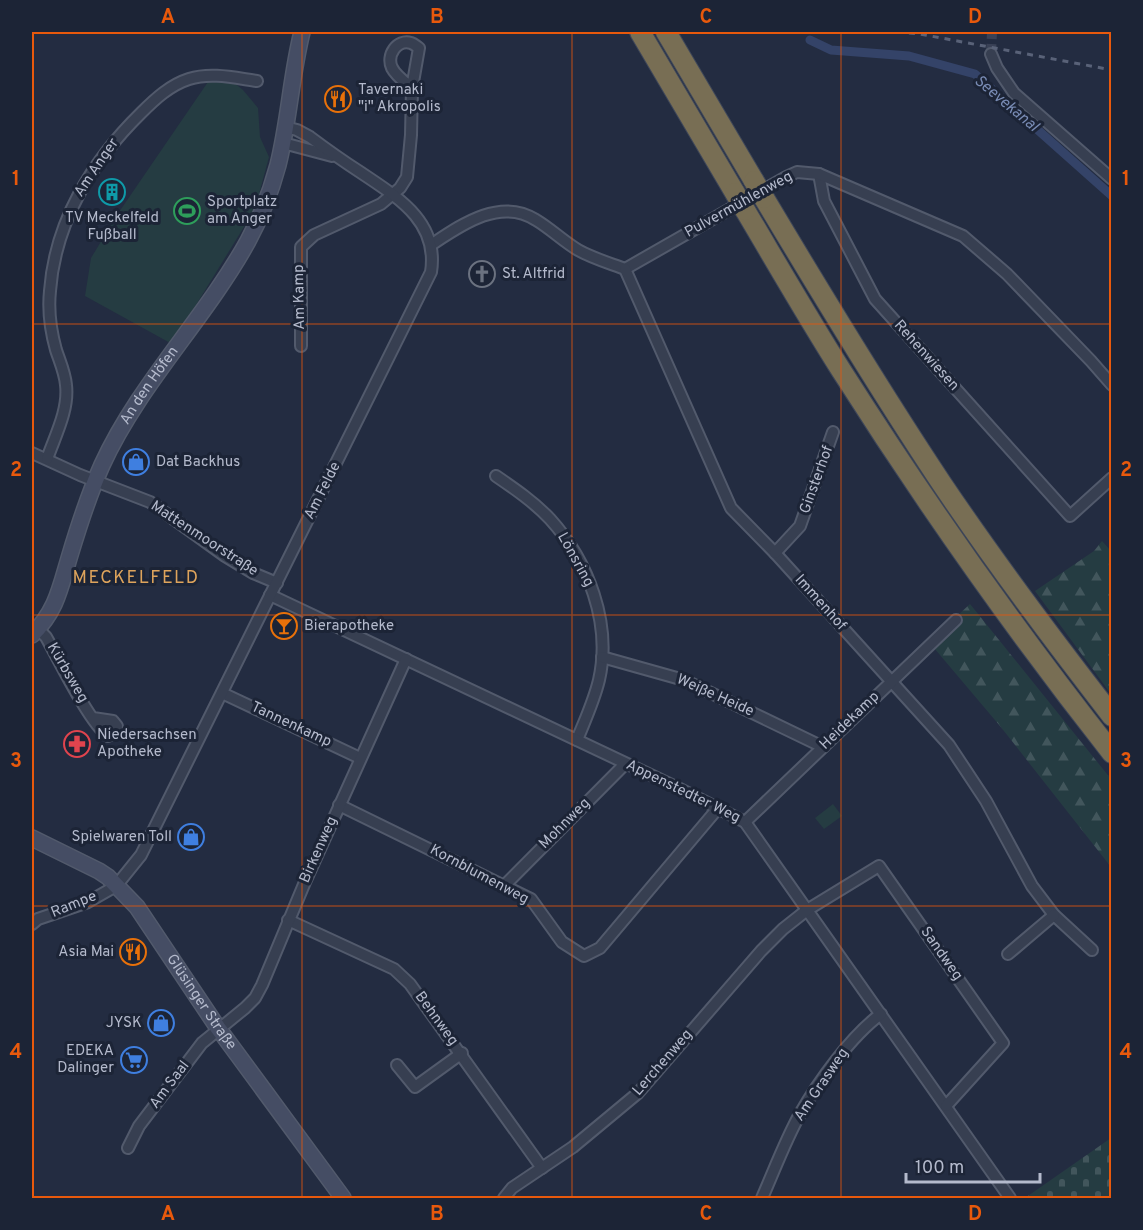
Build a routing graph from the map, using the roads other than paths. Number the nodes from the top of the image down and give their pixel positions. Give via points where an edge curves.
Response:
1 (302, 32) edge
2 (640, 32) edge
3 (666, 32) edge
4 (991, 54) tunnel mouth
5 (257, 81) dead end
6 (412, 88) dead end
7 (285, 127) junction
8 (283, 143) junction
9 (337, 157) junction
10 (819, 174) junction
11 (1112, 179) edge
12 (393, 195) junction
13 (431, 245) junction
14 (625, 268) junction
15 (302, 346) dead end
16 (1112, 385) edge
17 (833, 432) dead end
18 (32, 453) edge
19 (46, 459) junction
20 (496, 476) dead end
21 (1112, 477) edge
22 (96, 482) junction
23 (775, 553) junction
24 (277, 583) junction
25 (270, 595) junction
26 (956, 620) dead end
27 (34, 632) edge
28 (602, 657) junction
29 (406, 659) junction
30 (891, 681) junction
31 (222, 693) junction
32 (1112, 716) edge
33 (93, 718) dead end
34 (577, 740) junction
35 (823, 747) junction
36 (1112, 753) edge
37 (360, 758) junction
38 (625, 764) junction
39 (339, 805) junction
40 (719, 807) junction
41 (745, 822) junction
42 (32, 838) edge
43 (879, 866) joint
44 (505, 885) junction
45 (116, 886) junction
46 (807, 910) junction
47 (1054, 915) junction
48 (288, 920) junction
49 (32, 924) edge
50 (1092, 950) dead end
51 (1008, 954) dead end
52 (881, 1014) junction
53 (218, 1028) junction
54 (462, 1053) junction
55 (397, 1065) dead end
56 (946, 1106) junction
57 (128, 1148) dead end
58 (542, 1167) junction
59 (343, 1198) edge
60 (504, 1198) edge
61 (762, 1198) edge
62 (1010, 1198) edge

1 - 7 street, An den Höfen
2 - 36 highway, bridge via 840,369 921,493
3 - 32 highway, bridge via 861,359 942,484
4 - 11 street via 1014,93
5 - 19 street, Am Anger via 212,75 189,79 168,89 122,132 90,173 59,237 51,284 51,320 66,387 65,408
6 - 12 street via 407,177
7 - 8 street, An den Höfen
7 - 9 street via 297,130
8 - 9 street
8 - 22 street, An den Höfen via 270,191 248,241 139,400
9 - 12 street
10 - 14 street, Pulvermühlenweg via 797,172 786,177
10 - 16 street, Pulvermühlenweg via 963,236 1007,274
10 - 21 street, Rehenwiesen via 824,201 875,299 1070,516
12 - 13 street via 412,210
12 - 15 street, Am Kamp via 314,235 301,247
13 - 14 street via 485,214 511,211 525,214 578,250
13 - 24 street, Am Felde via 428,279
14 - 23 street, Immenhof via 731,508
17 - 23 street, Ginsterhof via 800,526
18 - 19 street, Mattenmoorstraße
19 - 22 street, Mattenmoorstraße
20 - 28 street, Lönsring via 549,518 584,569 600,619
22 - 24 street, Mattenmoorstraße via 150,502 225,556
22 - 27 street, An den Höfen via 56,602
23 - 30 street, Immenhof
24 - 25 street, Am Felde
25 - 29 street, Appenstedter Weg
25 - 31 street, Am Felde
26 - 30 street, Heidekamp
27 - 33 street, Kürbsweg via 46,637
28 - 34 street, Lönsring via 593,700
28 - 35 street, Weiße Heide via 684,680
29 - 34 street, Appenstedter Weg
29 - 37 street, Birkenweg
30 - 35 street, Heidekamp
30 - 47 street, Immenhof via 949,745 986,801 1032,886
31 - 37 street, Tannenkamp
31 - 45 street, Am Felde via 141,855
34 - 38 street, Appenstedter Weg
35 - 41 street, Heidekamp
37 - 39 street, Birkenweg
38 - 40 street, Appenstedter Weg
38 - 44 street, Mohnweg
39 - 44 street, Kornblumenweg
39 - 48 street, Birkenweg
40 - 41 street, Appenstedter Weg
40 - 44 street, Kornblumenweg via 600,948 584,956 562,942 531,899
41 - 46 street, Appenstedter Weg
42 - 45 street, Glüsinger Straße via 99,871
43 - 46 street, Lerchenweg
43 - 56 street, Sandweg via 1003,1043
45 - 49 street, Rampe via 88,902
45 - 53 street, Glüsinger Straße via 136,907
46 - 52 street, Appenstedter Weg
46 - 58 street, Lerchenweg via 761,951 638,1093 573,1147
47 - 50 street, Immenhof
47 - 51 street
48 - 53 street, Birkenweg via 255,998
48 - 54 street, Behnweg via 394,969
52 - 56 street, Appenstedter Weg
52 - 61 street, Am Grasweg via 867,1024 808,1101
53 - 57 street, Am Saal via 202,1042 146,1116
53 - 59 street, Glüsinger Straße
54 - 55 street via 415,1087
54 - 58 street, Behnweg
56 - 62 street, Appenstedter Weg
58 - 60 street, Lerchenweg

